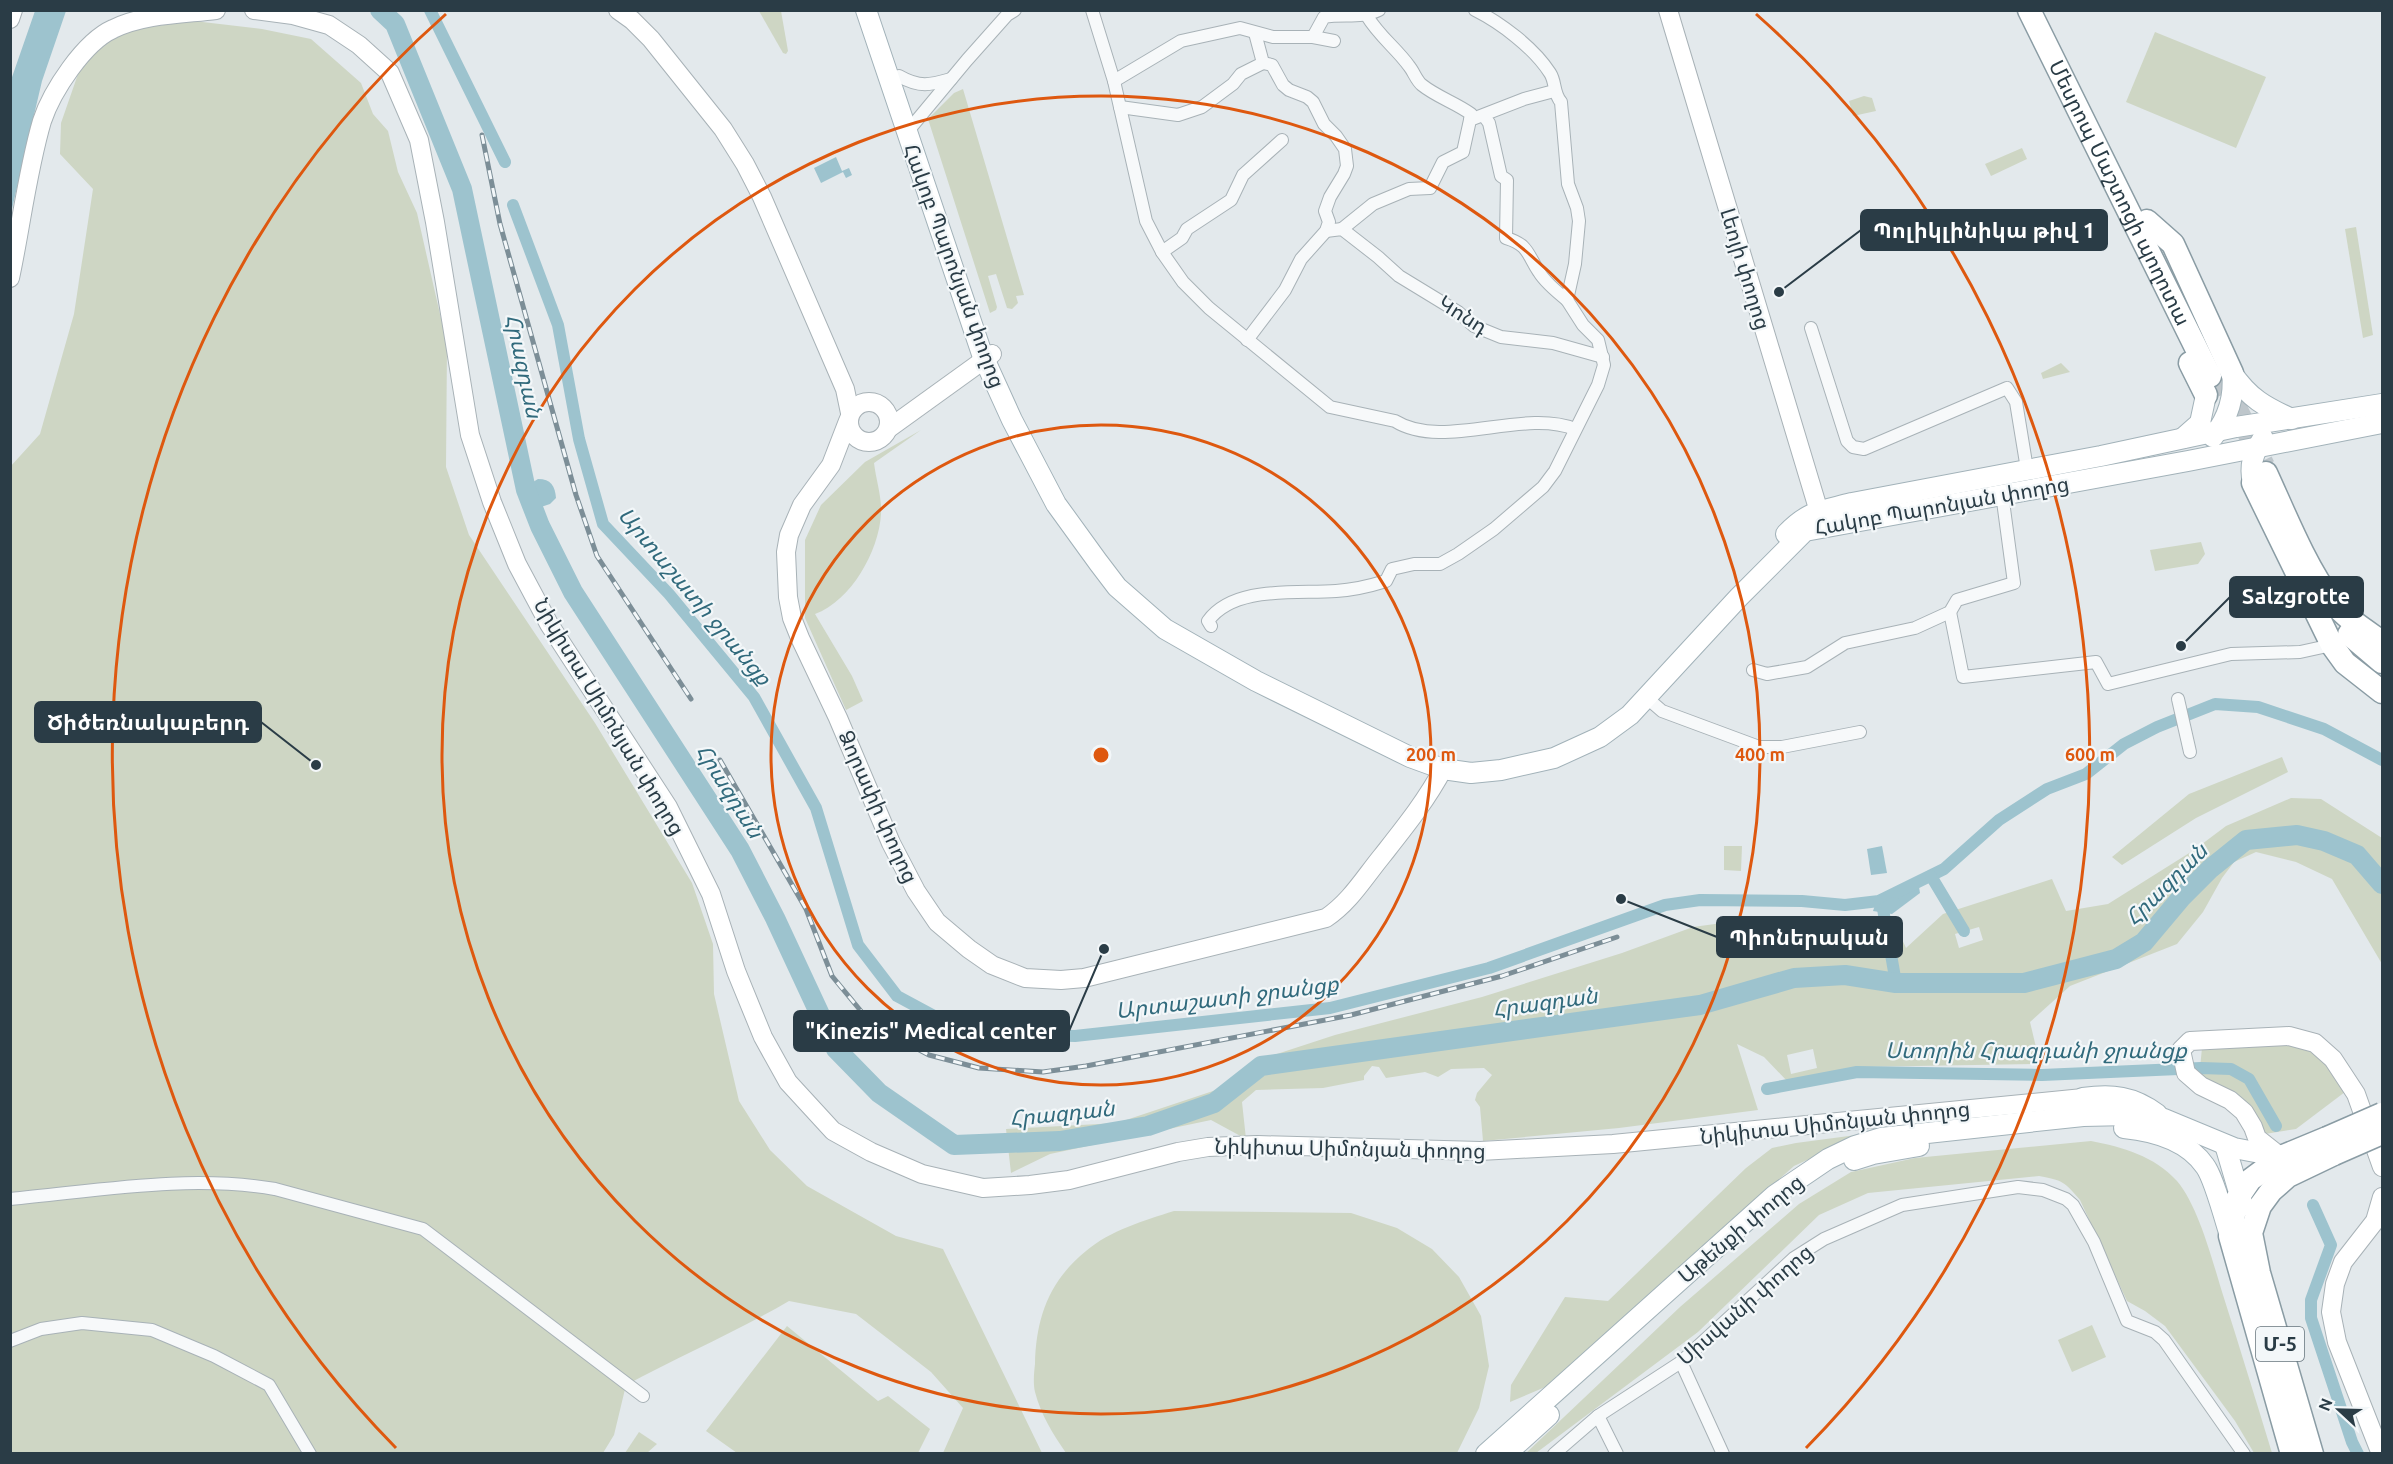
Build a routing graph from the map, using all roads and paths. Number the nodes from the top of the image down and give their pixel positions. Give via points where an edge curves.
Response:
1 (13, 10) edge
2 (216, 10) edge
3 (254, 10) edge
4 (618, 10) edge
5 (866, 10) edge
6 (879, 10) edge
7 (1015, 10) edge
8 (1092, 10) edge
9 (1379, 10) edge
10 (1475, 10) edge
11 (1668, 10) edge
12 (2029, 10) edge
13 (2046, 10) edge
14 (1367, 16) junction
15 (10, 19) edge
16 (1255, 33) junction
17 (1313, 37) junction
18 (1334, 40) dead end
19 (1263, 63) junction
20 (900, 76) junction
21 (952, 78) junction
22 (1114, 81) junction
23 (1554, 91) junction
24 (1120, 107) junction
25 (1484, 116) junction
26 (1470, 120) junction
27 (910, 126) junction
28 (1282, 140) dead end
29 (1342, 229) junction
30 (1326, 231) junction
31 (1162, 252) junction
32 (10, 278) edge
33 (1567, 300) junction
34 (1811, 328) dead end
35 (1247, 340) junction
36 (987, 354) junction
37 (1603, 357) junction
38 (2217, 379) junction
39 (2382, 404) edge
40 (882, 406) junction
41 (854, 412) junction
42 (2292, 419) junction
43 (2382, 423) edge
44 (888, 429) junction
45 (1575, 429) junction
46 (2222, 430) junction
47 (2182, 439) junction
48 (864, 442) junction
49 (2264, 453) junction
50 (2195, 460) junction
51 (831, 465) junction
52 (2027, 469) junction
53 (2002, 495) junction
54 (1821, 518) junction
55 (1950, 612) junction
56 (1211, 626) dead end
57 (2338, 637) junction
58 (2382, 642) edge
59 (2382, 662) edge
60 (1753, 670) dead end
61 (2382, 675) edge
62 (2382, 692) edge
63 (1647, 698) junction
64 (2178, 699) dead end
65 (1860, 732) dead end
66 (2190, 752) dead end
67 (1443, 770) junction
68 (2083, 1098) junction
69 (2382, 1114) edge
70 (2115, 1115) junction
71 (2164, 1119) junction
72 (2382, 1133) edge
73 (2225, 1145) junction
74 (2330, 1146) junction
75 (2284, 1166) junction
76 (2206, 1167) junction
77 (2382, 1167) edge
78 (2233, 1172) junction
79 (2256, 1174) junction
80 (2240, 1195) junction
81 (2382, 1197) edge
82 (10, 1199) edge
83 (2241, 1235) junction
84 (10, 1341) edge
85 (1681, 1362) junction
86 (643, 1396) dead end
87 (1598, 1416) junction
88 (310, 1454) edge
89 (1486, 1454) edge
90 (1506, 1454) edge
91 (1554, 1454) edge
92 (1617, 1454) edge
93 (1723, 1454) edge
94 (2244, 1454) edge
95 (2292, 1454) edge
96 (2312, 1454) edge
97 (2381, 1454) edge

1 - 15 street
2 - 32 street via 142,20 114,28 81,53 43,119
3 - 68 street, Նիկիտա Սիմոնյան փողոց via 329,25 390,73 419,140 470,435 513,554 549,624 668,807 711,894 736,971 768,1046 788,1082 833,1131 922,1174 983,1188 1069,1180 1208,1147 1480,1151 1593,1146
4 - 41 street via 651,39 746,164
5 - 27 main road, Հակոբ Պարոնյան փողոց
6 - 20 main road, Հակոբ Պարոնյան փողոց
7 - 21 street
8 - 22 street
9 - 14 street
10 - 23 street via 1517,38 1545,65 1552,76
11 - 54 street, Լեոյի փողոց
12 - 38 highway, Մեսրոպ Մաշտոցի պողոտա via 2124,204 2148,274
13 - 38 highway, Մեսրոպ Մաշտոցի պողոտա
14 - 17 street via 1324,17
14 - 26 street via 1420,84 1463,108 1471,114
16 - 17 street
16 - 19 street
16 - 22 street via 1240,28 1181,41
17 - 18 street
19 - 24 street via 1241,74 1202,107 1178,115
19 - 30 street via 1272,65 1289,90 1313,102 1324,124 1345,149 1347,166 1325,211 1329,222
20 - 21 street via 928,86
20 - 27 main road, Հակոբ Պարոնյան փողոց
21 - 27 street
22 - 24 street
23 - 25 street
23 - 33 street via 1561,102 1568,184 1579,221
24 - 31 street via 1146,221
25 - 26 street
25 - 33 street via 1501,176 1507,180 1506,238 1522,244 1539,272
26 - 29 street via 1463,152 1443,162 1430,188 1409,189 1373,204
27 - 36 main road, Հակոբ Պարոնյան փողոց
27 - 36 main road, Հակոբ Պարոնյան փողոց via 924,151
28 - 31 street via 1243,175 1231,200 1187,229 1182,238
29 - 30 street
29 - 37 street, Կոնդ via 1399,276 1458,312 1474,327 1501,338 1553,343
30 - 35 street via 1301,259 1285,290
31 - 35 street via 1209,308
33 - 37 street via 1598,340
34 - 52 street via 1847,441 1853,447 1864,449 2007,388 2016,402
35 - 45 street via 1330,407 1423,430 1488,429 1512,423 1563,424
36 - 40 street via 907,407
36 - 44 street
36 - 54 main road, Հակոբ Պարոնյան փողոց via 1082,530 1141,597 1202,641 1419,749 1447,757 1509,760 1556,749 1591,733 1627,705 1800,519
36 - 67 main road, Հակոբ Պարոնյան փողոց via 1012,420 1056,504 1132,603 1164,629 1256,681
37 - 45 street via 1598,385
38 - 42 main road
38 - 46 main road
38 - 46 main road via 2234,386
38 - 47 main road via 2200,423
39 - 42 main road, Հակոբ Պարոնյան փողոց
40 - 41 street via 872,401
40 - 44 street via 889,419
41 - 48 street via 852,434
41 - 51 street
42 - 46 main road, Հակոբ Պարոնյան փողոց
42 - 49 main road via 2270,429
43 - 49 main road, Հակոբ Պարոնյան փողոց
44 - 48 street via 878,440
45 - 56 street via 1543,487 1494,529 1440,564 1392,569 1386,581 1358,588 1267,592 1221,608 1208,621
46 - 47 main road, Հակոբ Պարոնյան փողոց
46 - 49 main road
46 - 49 main road via 2222,442
46 - 50 main road
47 - 52 main road, Հակոբ Պարոնյան փողոց
48 - 51 street
49 - 50 main road, Հակոբ Պարոնյան փողոց
49 - 50 main road via 2234,465
49 - 57 highway
49 - 58 highway via 2317,578 2333,603
50 - 53 main road, Հակոբ Պարոնյան փողոց
51 - 67 street, Ձորափի փողոց via 794,520 786,552 792,618 916,891 937,922 992,965 1025,978 1084,978 1326,918 1356,890 1431,793
52 - 54 main road, Հակոբ Պարոնյան փողոց
53 - 54 main road, Հակոբ Պարոնյան փողոց
53 - 55 street via 2014,583 1957,600
54 - 63 main road, Հակոբ Պարոնյան փողոց via 1797,537
55 - 57 street via 1963,676 2096,662 2108,684 2231,654 2300,652
55 - 60 street via 1915,628 1845,643 1808,667 1767,674
57 - 59 highway
57 - 61 highway
57 - 62 highway via 2345,663
63 - 65 street via 1662,711 1759,747 1782,747
63 - 67 main road, Հակոբ Պարոնյան փողոց via 1600,737 1554,758 1501,771
64 - 66 street
68 - 70 main road via 2113,1105 2117,1109
68 - 71 main road via 2109,1095 2128,1099
69 - 74 highway, bridge
70 - 71 main road, Աթենքի փողոց
70 - 89 main road, Աթենքի փողոց via 1898,1135 1835,1155 1775,1195
71 - 73 main road, Աթենքի փողոց
72 - 74 highway, bridge
73 - 75 main road, Աթենքի փողոց
73 - 78 main road
74 - 75 highway
75 - 77 street via 2257,1138 2244,1112 2186,1073 2181,1050 2190,1041 2289,1036 2315,1043 2333,1059 2356,1094
75 - 79 highway
75 - 83 highway
76 - 78 main road
76 - 83 main road
76 - 90 main road, Աթենքի փողոց via 2175,1141 2146,1130 2118,1127 1897,1149 1848,1162 1764,1220
78 - 79 main road
78 - 80 main road
79 - 80 highway
80 - 83 highway via 2234,1212
81 - 97 street via 2375,1221 2343,1262 2331,1311 2337,1342
82 - 86 street via 177,1183 252,1185 423,1229
83 - 95 highway, Մ-5
83 - 96 highway, Մ-5 via 2259,1273
84 - 88 street via 41,1329 82,1323 152,1330 206,1352 269,1385
85 - 87 street, Սիսվանի փողոց
85 - 93 street
85 - 94 street, Սիսվանի փողոց via 1794,1258 1824,1239 1902,1205 2018,1187 2043,1190 2073,1205 2094,1242 2127,1321 2155,1332 2163,1340
87 - 91 street, Սիսվանի փողոց
87 - 92 street

